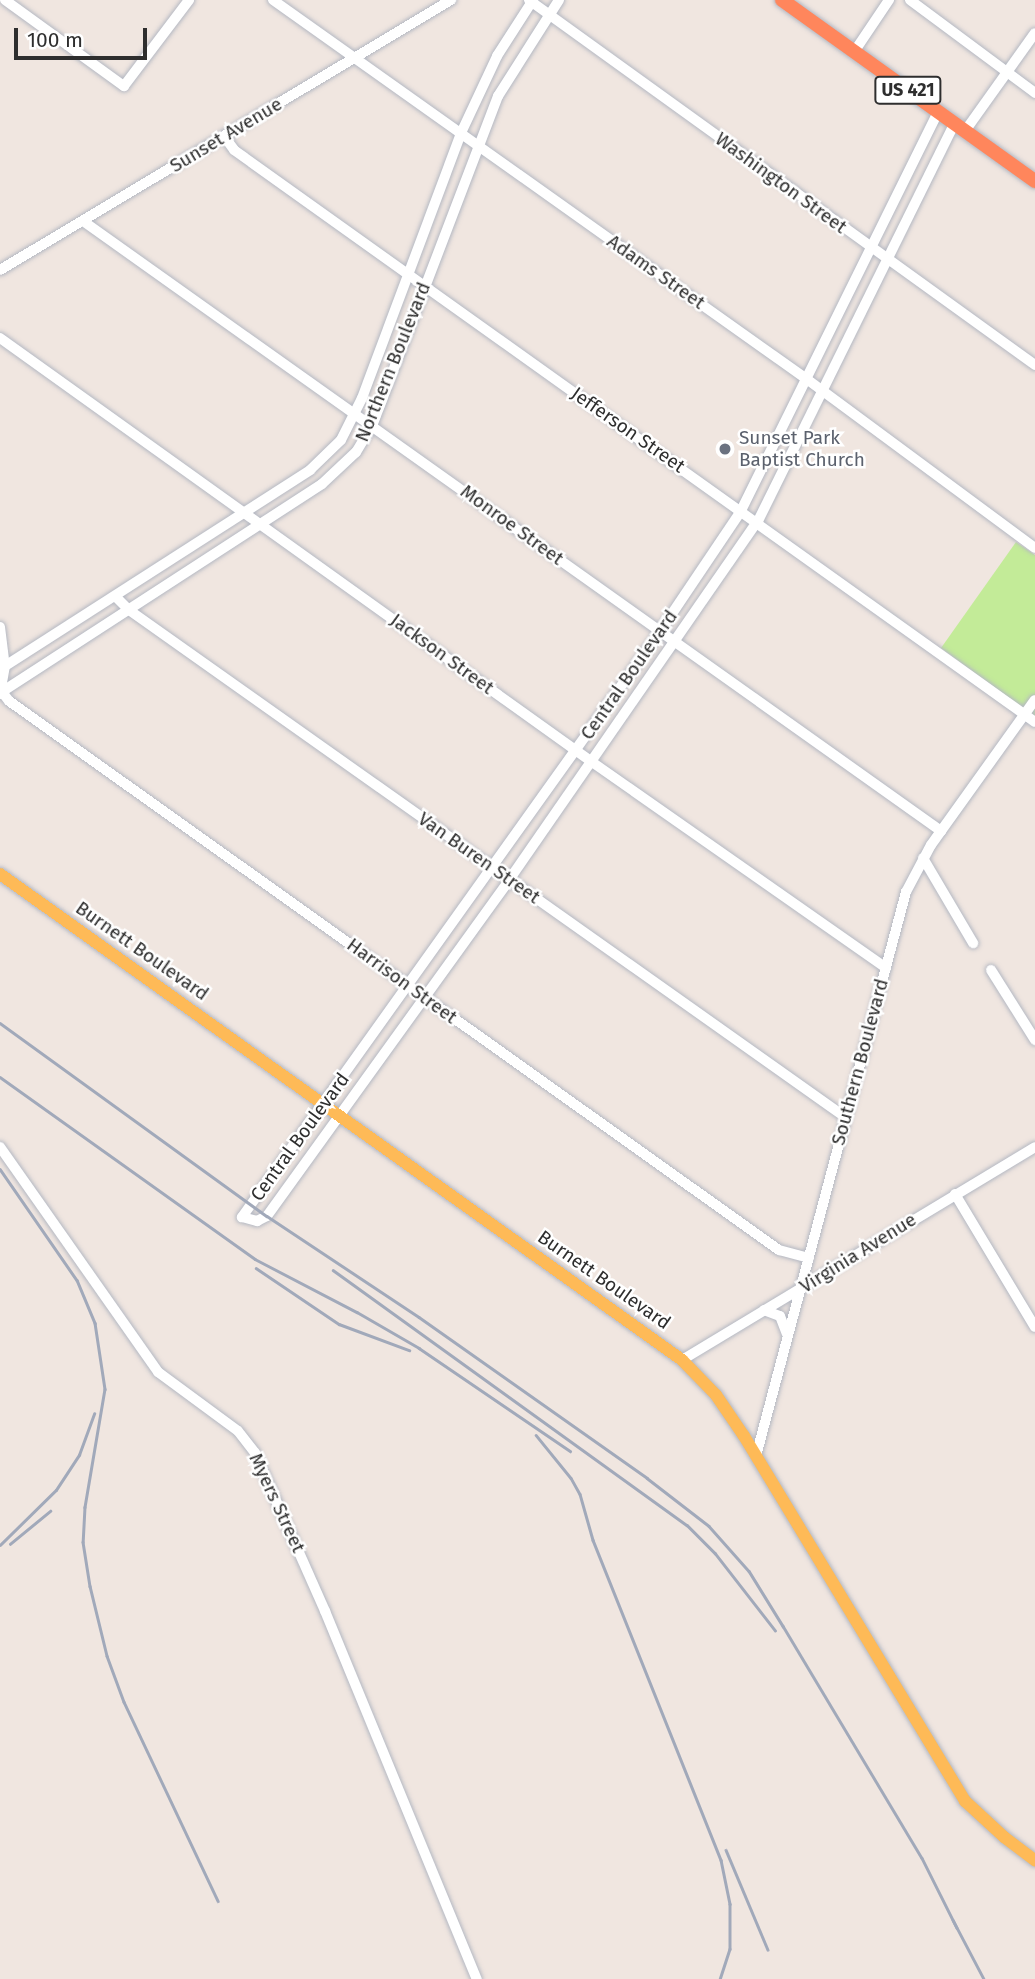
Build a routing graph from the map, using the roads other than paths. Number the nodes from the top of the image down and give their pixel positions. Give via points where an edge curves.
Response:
1 (5, 0) edge
2 (189, 0) edge
3 (274, 0) edge
4 (451, 0) edge
5 (559, 0) edge
6 (782, 0) edge
7 (889, 0) edge
8 (910, 0) edge
9 (531, 1) edge
10 (548, 15) junction
11 (1035, 33) edge
12 (854, 52) junction
13 (355, 58) junction
14 (1007, 72) junction
15 (1035, 93) edge
16 (938, 112) junction
17 (960, 127) junction
18 (461, 133) junction
19 (224, 136) junction
20 (478, 146) junction
21 (1033, 175) edge
22 (83, 220) junction
23 (872, 249) junction
24 (888, 260) junction
25 (0, 270) edge
26 (408, 273) junction
27 (424, 286) junction
28 (0, 338) edge
29 (1035, 365) edge
30 (808, 380) junction
31 (823, 392) junction
32 (355, 414) junction
33 (373, 424) junction
34 (741, 510) junction
35 (245, 513) junction
36 (758, 521) junction
37 (261, 524) junction
38 (1035, 548) edge
39 (116, 597) junction
40 (129, 610) junction
41 (0, 627) edge
42 (659, 633) junction
43 (675, 643) junction
44 (5, 666) junction
45 (1, 693) edge
46 (1035, 700) edge
47 (1025, 716) junction
48 (1035, 722) edge
49 (576, 750) junction
50 (592, 762) junction
51 (941, 831) junction
52 (923, 858) junction
53 (492, 867) junction
54 (0, 874) edge
55 (509, 880) junction
56 (973, 943) dead end
57 (886, 968) junction
58 (991, 970) dead end
59 (408, 985) junction
60 (424, 998) junction
61 (1035, 1040) edge
62 (325, 1105) junction
63 (340, 1116) junction
64 (845, 1117) junction
65 (0, 1147) edge
66 (1035, 1147) edge
67 (956, 1194) junction
68 (809, 1258) junction
69 (800, 1289) junction
70 (764, 1310) junction
71 (1035, 1327) edge
72 (788, 1334) junction
73 (682, 1360) junction
74 (756, 1455) junction
75 (1035, 1860) edge
76 (477, 1979) edge

1 - 2 street via 125,86
3 - 13 street, Adams Street
4 - 13 street, Sunset Avenue
5 - 10 street, Northern Boulevard
6 - 12 highway, US 421
7 - 12 street
8 - 14 street
9 - 10 street, Washington Street
9 - 18 street, Northern Boulevard via 497,56
10 - 20 street, Northern Boulevard via 498,96
10 - 23 street, Washington Street
11 - 14 street, Central Boulevard
12 - 16 highway, US 421
13 - 18 street, Adams Street
13 - 19 street, Sunset Avenue
14 - 15 street
14 - 17 street, Central Boulevard
16 - 17 highway, US 421
16 - 23 street, Central Boulevard
17 - 21 highway, US 421
17 - 24 street, Central Boulevard
18 - 20 street, Adams Street
18 - 26 street, Northern Boulevard
19 - 22 street, Sunset Avenue
19 - 26 street, Jefferson Street via 234,150
20 - 27 street, Northern Boulevard
20 - 30 street, Adams Street
22 - 25 street, Sunset Avenue
22 - 32 street, Monroe Street
23 - 24 street, Washington Street
23 - 30 street, Central Boulevard
24 - 29 street, Washington Street
24 - 31 street, Central Boulevard
26 - 27 street, Jefferson Street
26 - 32 street, Northern Boulevard
27 - 33 street, Northern Boulevard
27 - 34 street, Jefferson Street
28 - 35 street, Jackson Street
30 - 31 street, Adams Street
30 - 34 street, Central Boulevard
31 - 36 street, Central Boulevard
31 - 38 street, Adams Street
32 - 33 street, Monroe Street
32 - 35 street, Northern Boulevard via 322,461
33 - 37 street, Northern Boulevard via 343,467
33 - 42 street, Monroe Street
34 - 36 street, Jefferson Street
34 - 42 street, Central Boulevard
35 - 37 street, Jackson Street
35 - 39 street, Northern Boulevard
36 - 43 street, Central Boulevard
36 - 47 street, Jefferson Street
37 - 40 street, Northern Boulevard
37 - 49 street, Jackson Street
39 - 40 street, Van Buren Street
39 - 44 street, Northern Boulevard
40 - 45 street, Northern Boulevard
40 - 53 street, Van Buren Street
41 - 44 street
42 - 43 street, Monroe Street
42 - 49 street, Central Boulevard
43 - 50 street, Central Boulevard
43 - 51 street, Monroe Street
44 - 45 street
45 - 59 street, Harrison Street
46 - 47 street, Southern Boulevard
47 - 48 street, Jefferson Street
47 - 51 street, Southern Boulevard
49 - 50 street, Jackson Street
49 - 53 street, Central Boulevard
50 - 55 street, Central Boulevard
50 - 57 street, Jackson Street
51 - 52 street, Southern Boulevard
52 - 56 street
52 - 57 street, Southern Boulevard via 906,892
53 - 55 street, Van Buren Street
53 - 59 street, Central Boulevard
54 - 62 main road, Burnett Boulevard
55 - 60 street, Central Boulevard
55 - 64 street, Van Buren Street
57 - 64 street, Southern Boulevard
58 - 61 street
59 - 60 street, Harrison Street
59 - 62 street, Central Boulevard
60 - 63 street, Central Boulevard
60 - 68 street, Harrison Street via 779,1250
62 - 63 main road, Burnett Boulevard
62 - 63 street, Central Boulevard via 242,1217 257,1221 267,1216
63 - 73 main road, Burnett Boulevard
64 - 68 street, Southern Boulevard
65 - 76 street, Myers Street via 158,1372 238,1430 255,1453
66 - 67 street, Virginia Avenue
67 - 69 street, Virginia Avenue
67 - 71 street
68 - 69 street, Southern Boulevard
69 - 70 street, Virginia Avenue
69 - 72 street, Southern Boulevard
70 - 72 street via 779,1316
70 - 73 street, Virginia Avenue
72 - 74 street, Southern Boulevard
73 - 74 main road, Burnett Boulevard via 716,1395
74 - 75 main road, Burnett Boulevard via 959,1792 978,1816

